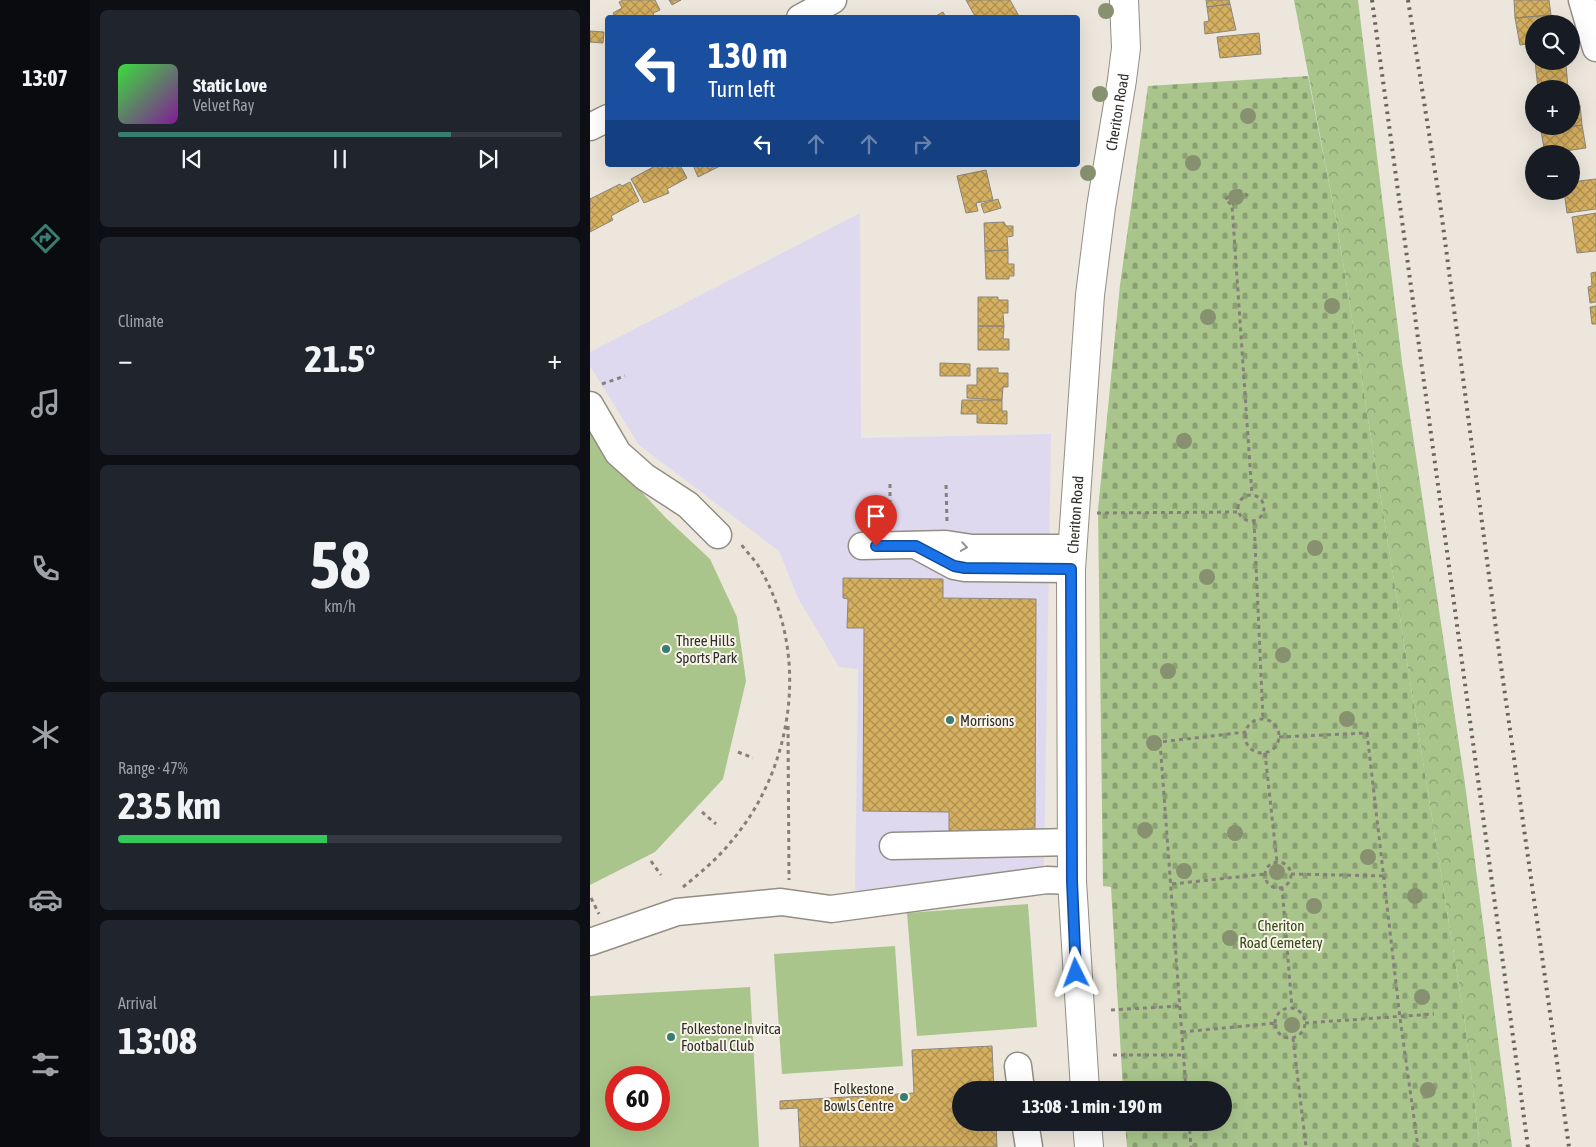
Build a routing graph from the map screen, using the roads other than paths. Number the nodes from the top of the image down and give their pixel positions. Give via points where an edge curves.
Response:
1 (833, 0) edge
2 (1124, 0) edge
3 (1587, 3) edge
4 (806, 15) edge
5 (1596, 48) edge
6 (605, 120) edge
7 (590, 127) edge
8 (593, 398) edge
9 (718, 535) road end
10 (862, 546) dead end
11 (1072, 559) junction
12 (1072, 842) junction
13 (893, 846) dead end
14 (1072, 881) junction
15 (590, 942) edge
16 (1084, 1081) edge
17 (1026, 1131) edge
18 (1088, 1131) edge
19 (1029, 1147) edge
20 (1090, 1147) edge

1 - 4 street
2 - 11 main road, Cheriton Road via 1126,48 1090,295
3 - 5 street
6 - 7 street
8 - 9 street via 618,453 645,477 688,505
10 - 11 street via 916,546 954,566 965,568
11 - 12 main road, Cheriton Road
12 - 13 street
12 - 14 main road, Cheriton Road
14 - 15 street via 1047,880 831,909 781,902 677,912
14 - 16 main road, Cheriton Road
17 - 19 street
18 - 20 main road

